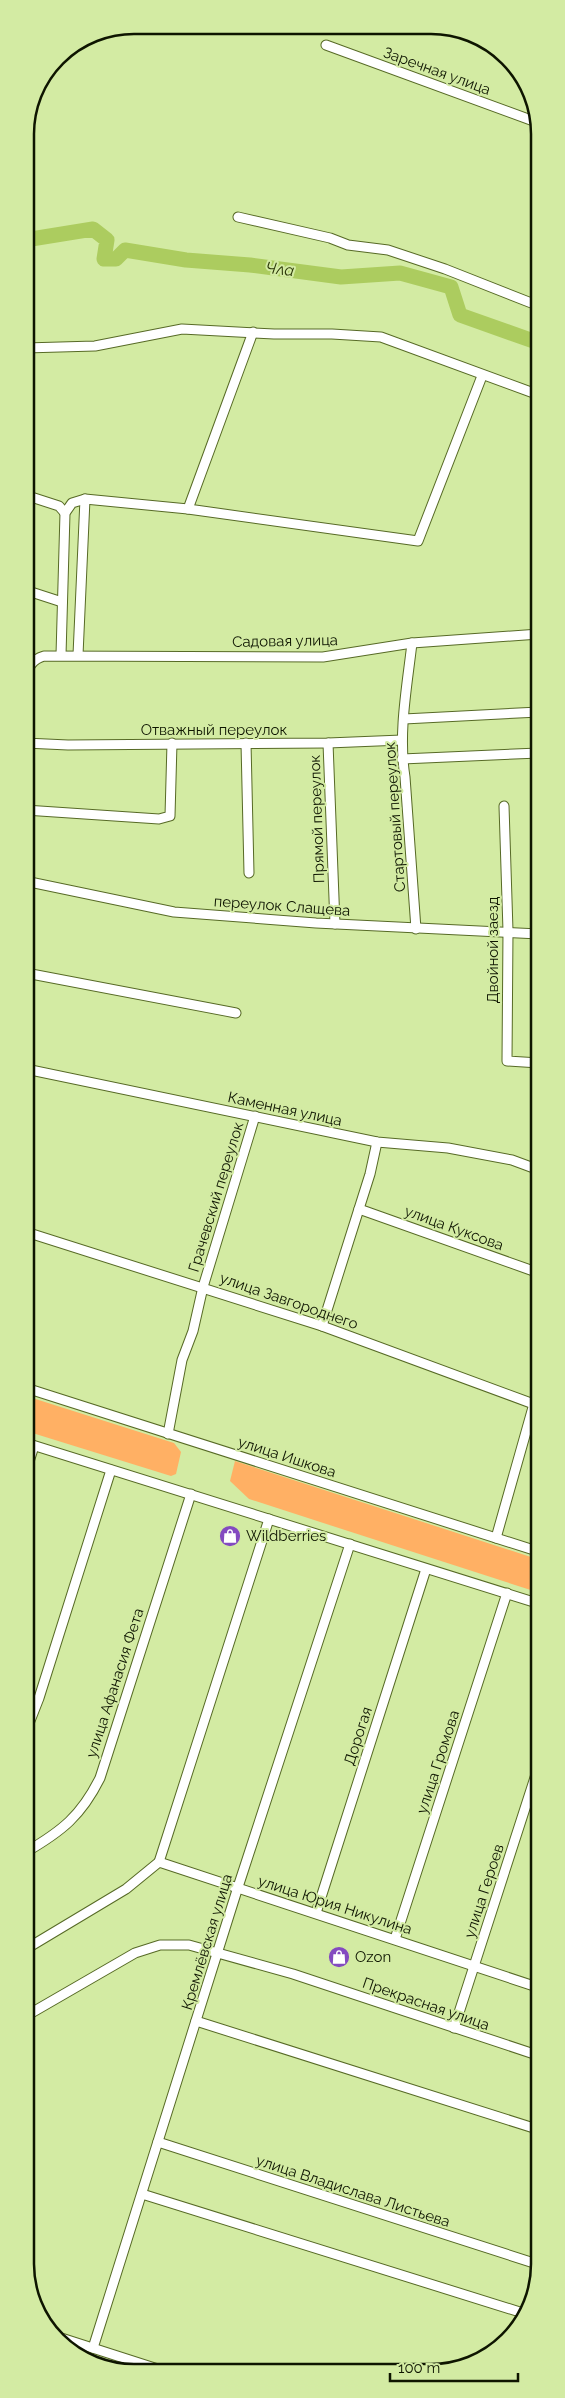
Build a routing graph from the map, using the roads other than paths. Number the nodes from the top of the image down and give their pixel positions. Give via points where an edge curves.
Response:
1 (326, 45) dead end
2 (530, 120) edge
3 (238, 217) dead end
4 (531, 303) edge
5 (253, 332) junction
6 (34, 348) edge
7 (482, 376) junction
8 (531, 393) edge
9 (34, 498) edge
10 (85, 499) junction
11 (188, 509) junction
12 (65, 513) junction
13 (34, 593) edge
14 (62, 602) junction
15 (531, 635) edge
16 (412, 643) junction
17 (61, 655) junction
18 (78, 655) junction
19 (34, 662) edge
20 (531, 712) edge
21 (404, 720) junction
22 (402, 740) junction
23 (34, 743) edge
24 (172, 743) junction
25 (246, 743) junction
26 (328, 743) junction
27 (531, 753) edge
28 (402, 759) junction
29 (504, 806) dead end
30 (34, 811) edge
31 (249, 873) dead end
32 (34, 883) edge
33 (335, 924) junction
34 (416, 929) junction
35 (508, 931) junction
36 (531, 933) edge
37 (34, 975) edge
38 (236, 1013) dead end
39 (531, 1062) edge
40 (34, 1071) edge
41 (255, 1116) junction
42 (377, 1142) junction
43 (531, 1167) edge
44 (359, 1209) junction
45 (34, 1234) edge
46 (531, 1270) edge
47 (203, 1287) junction
48 (322, 1326) junction
49 (34, 1391) edge
50 (531, 1403) edge
51 (531, 1424) edge
52 (168, 1434) junction
53 (34, 1446) edge
54 (111, 1470) junction
55 (191, 1494) junction
56 (269, 1519) junction
57 (496, 1538) junction
58 (350, 1544) junction
59 (531, 1549) edge
60 (426, 1569) junction
61 (507, 1593) junction
62 (531, 1601) edge
63 (34, 1711) edge
64 (531, 1790) edge
65 (34, 1847) edge
66 (159, 1862) junction
67 (238, 1887) junction
68 (316, 1913) junction
69 (395, 1939) junction
70 (34, 1944) edge
71 (218, 1952) junction
72 (474, 1966) junction
73 (531, 1985) edge
74 (34, 2011) edge
75 (196, 2021) junction
76 (454, 2028) junction
77 (531, 2053) edge
78 (531, 2127) edge
79 (158, 2142) junction
80 (142, 2194) junction
81 (531, 2262) edge
82 (519, 2312) edge
83 (69, 2340) edge
84 (93, 2348) junction
85 (142, 2364) edge

1 - 2 street, Заречная улица
3 - 4 street via 348,245 388,250
5 - 6 street via 182,329 95,346
5 - 7 street via 381,337
5 - 11 street
7 - 8 street
7 - 11 street via 418,541
9 - 12 street via 59,506
10 - 11 street
10 - 12 street via 72,503
10 - 18 street
12 - 14 street
13 - 14 street
14 - 17 street
15 - 16 street, Садовая улица
16 - 18 street, Садовая улица via 324,657
16 - 21 street, Стартовый переулок
17 - 18 street, Садовая улица
17 - 19 street, Садовая улица via 36,658
20 - 21 street
21 - 22 street, Стартовый переулок
22 - 26 street, Отважный переулок
22 - 28 street, Стартовый переулок
23 - 24 street, Отважный переулок
24 - 25 street, Отважный переулок
24 - 30 street via 170,816 159,820
25 - 26 street, Отважный переулок
25 - 31 street
26 - 33 street, Прямой переулок
27 - 28 street
28 - 34 street, Стартовый переулок via 406,776
29 - 35 street, Двойной заезд
32 - 33 street, переулок Слащева via 174,912
33 - 34 street, переулок Слащева
34 - 35 street, переулок Слащева
35 - 36 street, переулок Слащева
35 - 39 street, Двойной заезд via 507,1061
37 - 38 street
40 - 41 street, Каменная улица
41 - 42 street, Каменная улица
41 - 47 street, Грачевский переулок
42 - 43 street, Каменная улица via 448,1148 512,1160
42 - 44 street
44 - 46 street, улица Куксова
44 - 48 street
45 - 47 street, улица Завгороднего
47 - 48 street, улица Завгороднего
47 - 52 street, Грачевский переулок via 193,1331 182,1360
48 - 50 street, улица Завгороднего
49 - 52 street, улица Ишкова
51 - 57 street
52 - 57 street, улица Ишкова
53 - 54 street
54 - 55 street
54 - 63 street
55 - 56 street
55 - 65 street, улица Афанасия Фета via 100,1778 89,1800 69,1823
56 - 58 street
56 - 66 street
57 - 59 street, улица Ишкова
58 - 60 street
58 - 67 street, Кремлёвская улица
60 - 61 street
60 - 68 street, Дорогая
61 - 62 street
61 - 69 street, улица Громова
64 - 72 street, улица Героев
66 - 67 street, улица Юрия Никулина
66 - 70 street via 126,1889
67 - 68 street, улица Юрия Никулина
67 - 71 street, Кремлёвская улица
68 - 69 street, улица Юрия Никулина
69 - 72 street, улица Юрия Никулина
71 - 74 street, Прекрасная улица via 189,1945 160,1945 134,1953
71 - 75 street, Кремлёвская улица
71 - 76 street, Прекрасная улица
72 - 73 street, улица Юрия Никулина
72 - 76 street, улица Героев
75 - 78 street
75 - 79 street, Кремлёвская улица
76 - 77 street, Прекрасная улица
79 - 80 street, Кремлёвская улица
79 - 81 street, улица Владислава Листьева
80 - 82 street
80 - 84 street, Кремлёвская улица
83 - 84 street
84 - 85 street

